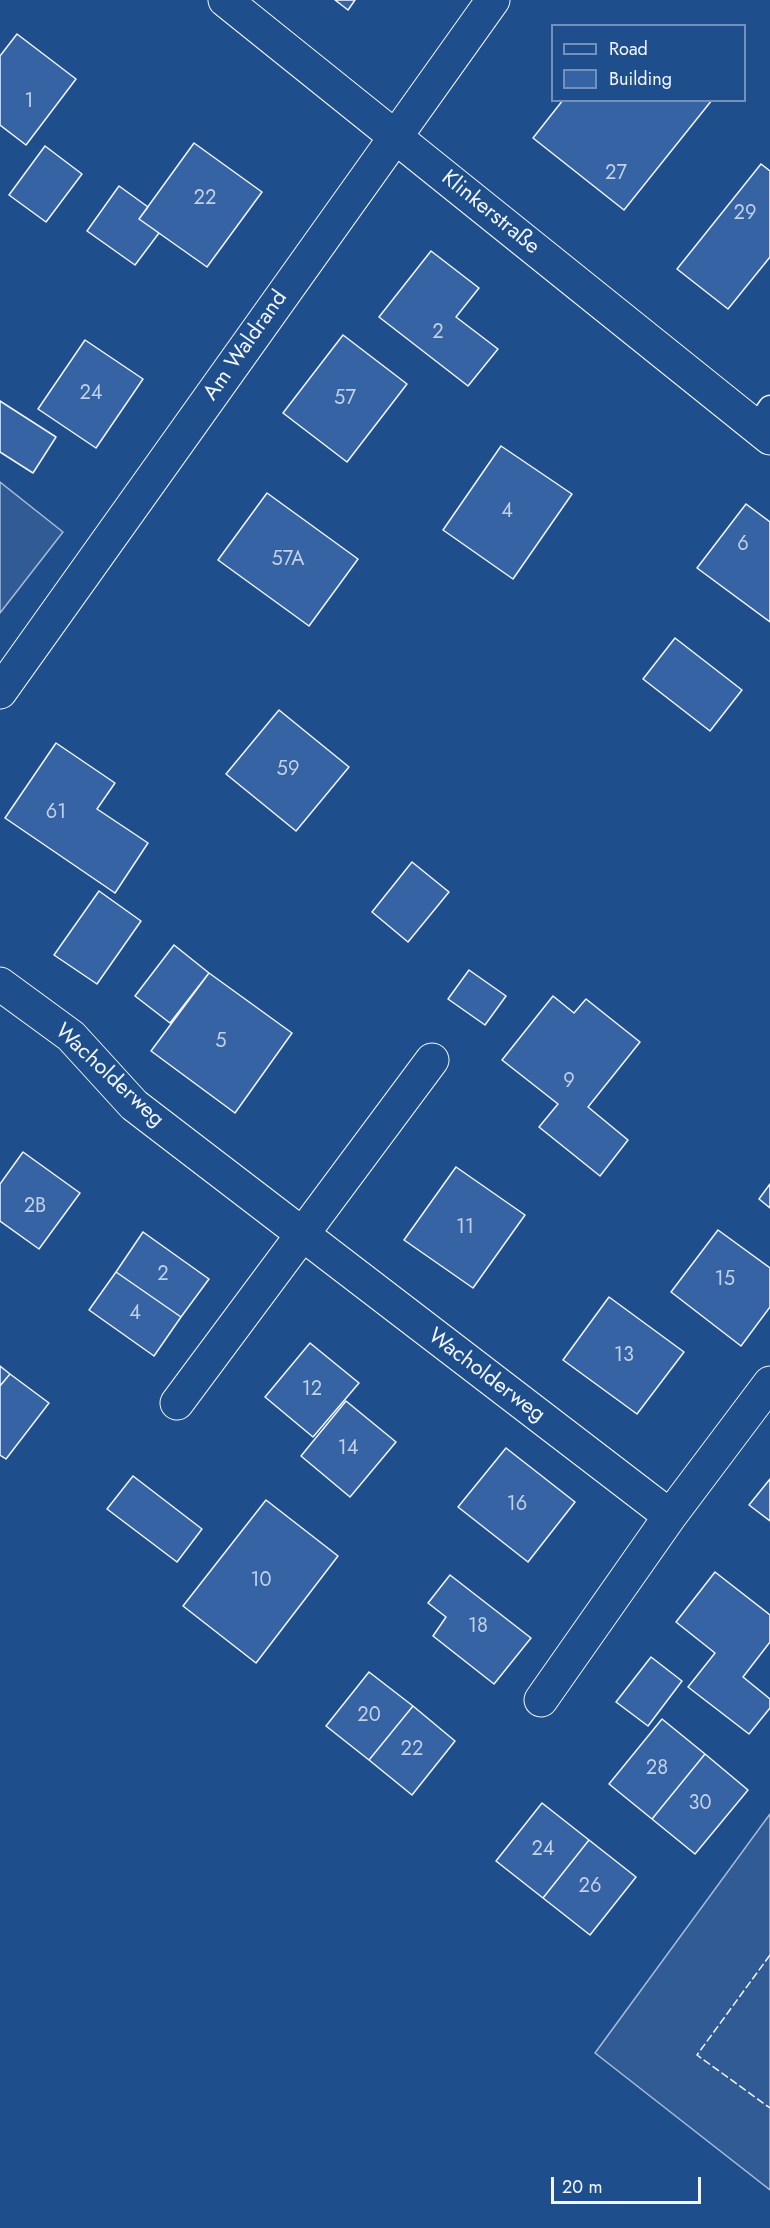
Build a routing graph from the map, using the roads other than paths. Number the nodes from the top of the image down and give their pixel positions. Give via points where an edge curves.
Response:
1 (225, 0) edge
2 (493, 0) edge
3 (395, 137) junction
4 (765, 424) edge
5 (0, 692) edge
6 (0, 984) edge
7 (432, 1060) dead end
8 (302, 1235) junction
9 (770, 1383) edge
10 (177, 1403) dead end
11 (670, 1516) junction
12 (541, 1700) dead end

1 - 3 street, Klinkerstraße
2 - 3 street, Am Waldrand
3 - 4 street, Klinkerstraße
3 - 5 street, Am Waldrand
6 - 8 street, Wacholderweg via 71,1036 134,1105
7 - 8 street
8 - 10 street
8 - 11 street, Wacholderweg
9 - 11 street
11 - 12 street

